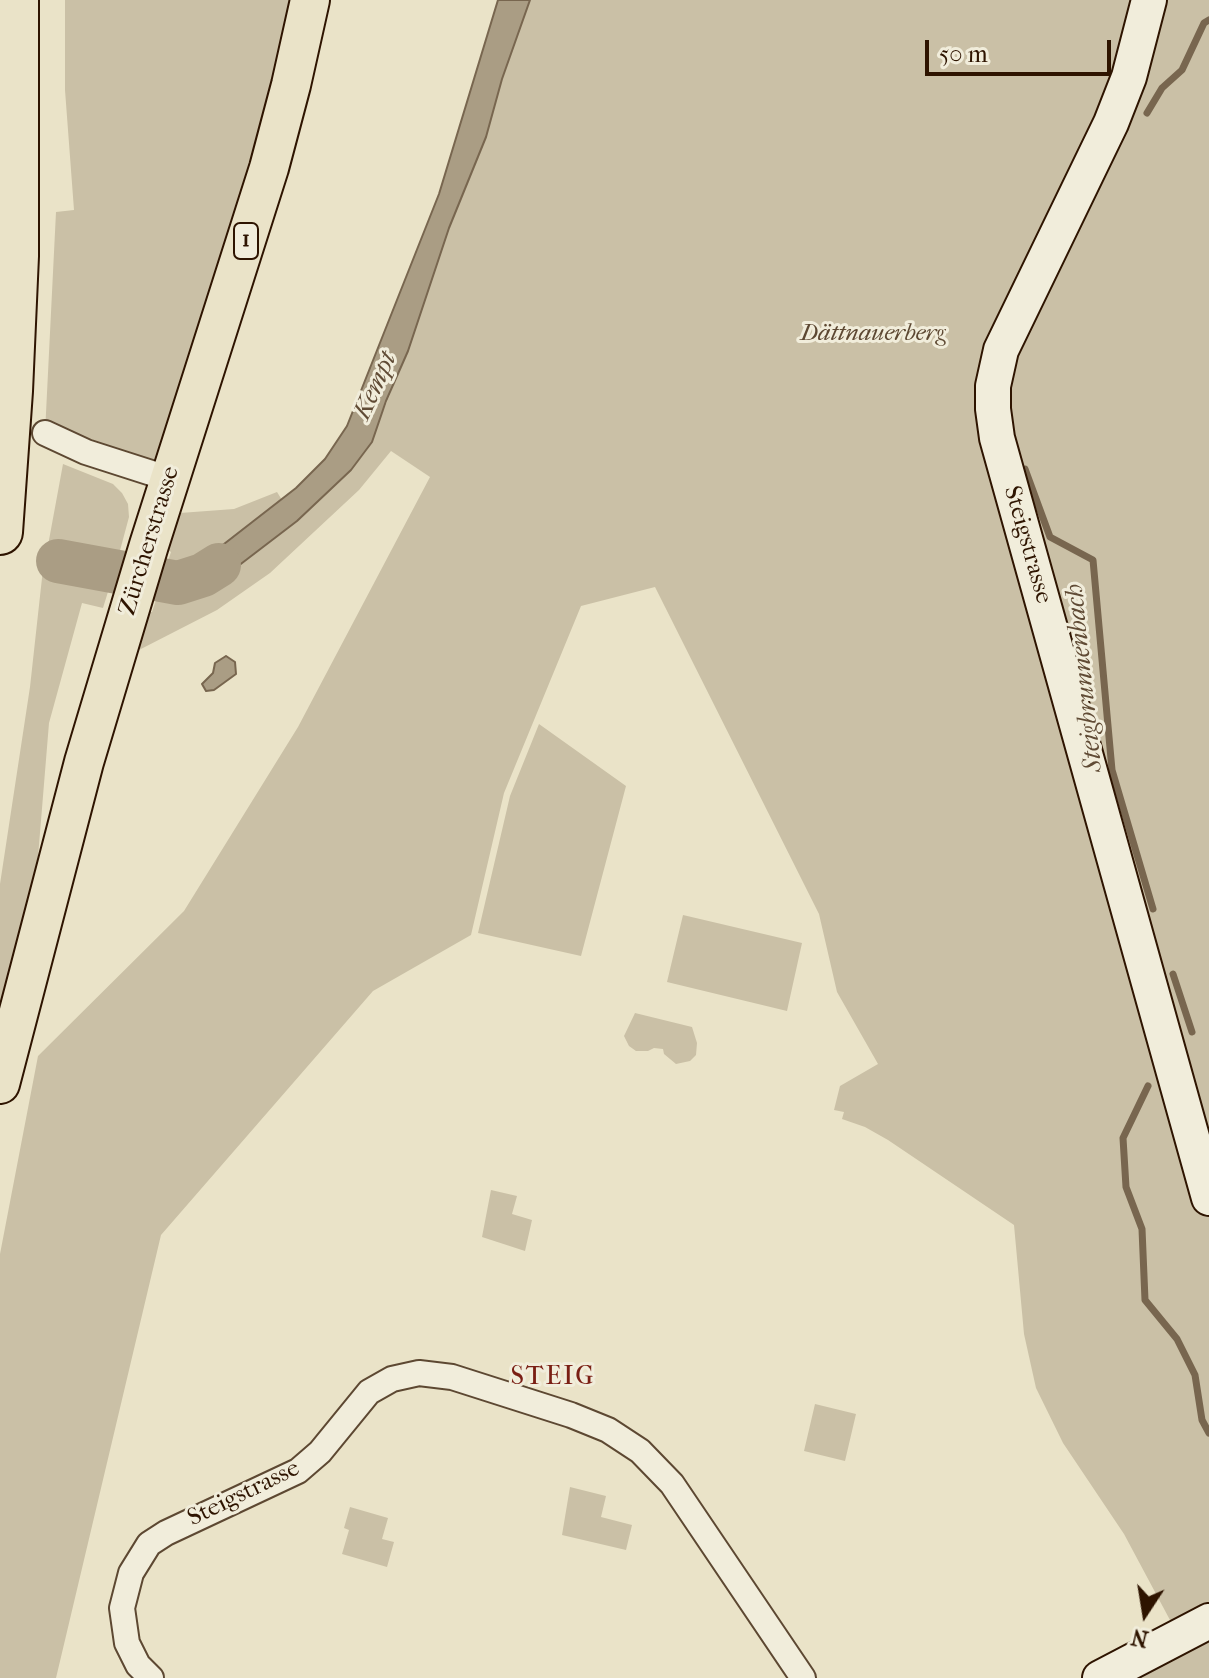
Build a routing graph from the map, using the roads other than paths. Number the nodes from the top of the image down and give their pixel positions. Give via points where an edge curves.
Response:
1 (16, 0) edge
2 (310, 0) edge
3 (1149, 0) edge
4 (45, 433) dead end
5 (170, 479) junction
6 (0, 532) edge
7 (0, 1084) edge
8 (1209, 1198) edge
9 (1209, 1621) edge
10 (151, 1678) edge
11 (803, 1678) edge
12 (1100, 1678) edge

1 - 6 highway via 16,256
2 - 5 main road, Zürcherstrasse / 1 via 269,168
3 - 8 main road, Steigstrasse via 1111,123 1001,350 993,409
4 - 5 street
5 - 7 main road, Zürcherstrasse / 1 via 65,830
9 - 12 main road
10 - 11 street, Steigstrasse via 127,1643 122,1608 131,1573 149,1544 298,1471 320,1452 359,1401 379,1386 400,1376 429,1373 571,1415 640,1451 672,1484

